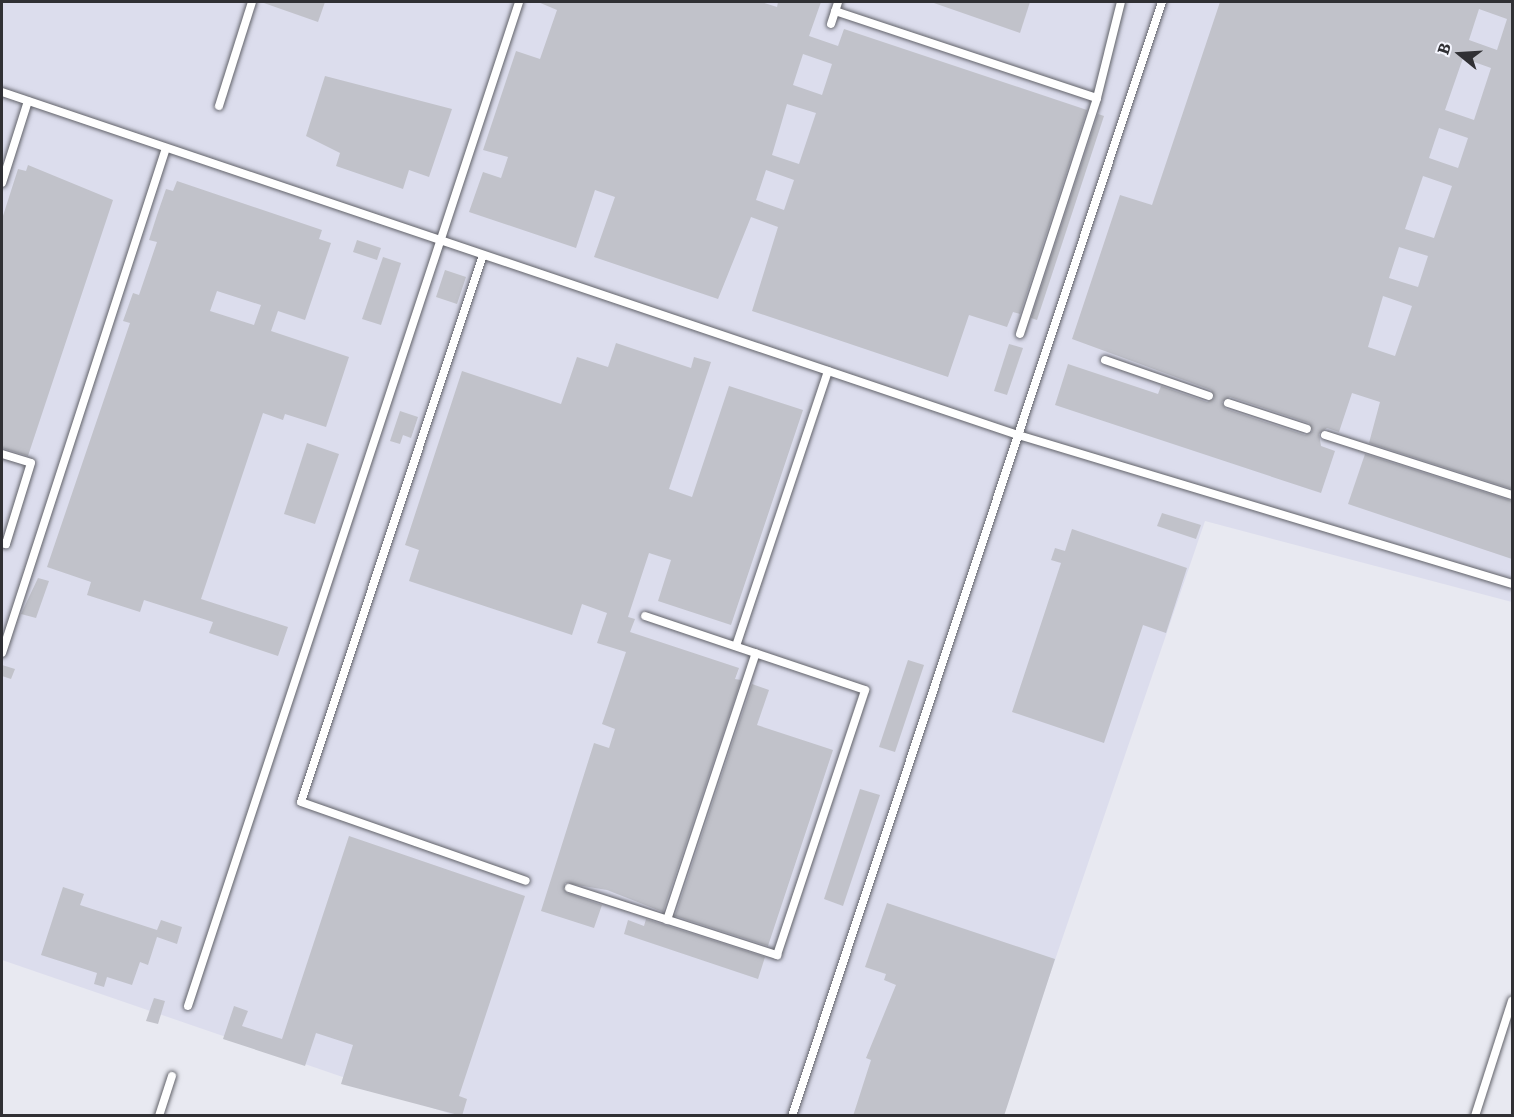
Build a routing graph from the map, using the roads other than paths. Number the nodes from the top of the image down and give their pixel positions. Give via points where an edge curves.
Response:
1 (252, 2) edge
2 (519, 2) edge
3 (838, 2) edge
4 (1121, 2) edge
5 (1162, 2) edge
6 (835, 11) junction
7 (831, 24) dead end
8 (2, 92) edge
9 (1097, 98) junction
10 (28, 101) junction
11 (219, 106) dead end
12 (166, 148) junction
13 (2, 183) edge
14 (440, 240) junction
15 (483, 255) junction
16 (1020, 334) dead end
17 (1105, 360) dead end
18 (828, 370) junction
19 (1209, 396) dead end
20 (1228, 403) dead end
21 (1307, 429) dead end
22 (1016, 434) junction
23 (1325, 435) dead end
24 (2, 454) edge
25 (1512, 495) edge
26 (2, 543) edge
27 (1512, 584) edge
28 (645, 616) dead end
29 (736, 646) junction
30 (2, 653) edge
31 (756, 653) junction
32 (526, 881) dead end
33 (569, 888) dead end
34 (667, 920) junction
35 (1512, 1001) edge
36 (188, 1006) dead end
37 (172, 1076) dead end
38 (159, 1116) edge
39 (792, 1116) edge
40 (1475, 1116) edge

1 - 11 lane
2 - 14 lane
3 - 6 lane
4 - 9 lane
5 - 22 lane
6 - 7 lane
6 - 9 lane
8 - 10 lane
9 - 16 lane
10 - 12 lane
10 - 13 lane
12 - 14 lane
12 - 30 lane
14 - 15 lane
14 - 36 lane
15 - 18 lane
15 - 32 lane via 301,802
17 - 19 lane
18 - 22 lane
18 - 29 lane
20 - 21 lane
22 - 27 lane
22 - 39 lane
23 - 25 lane
24 - 26 lane via 31,463 6,544
28 - 29 lane
29 - 31 lane
31 - 34 lane
31 - 34 lane via 865,690 781,944 777,955
33 - 34 lane
35 - 40 lane
37 - 38 lane

